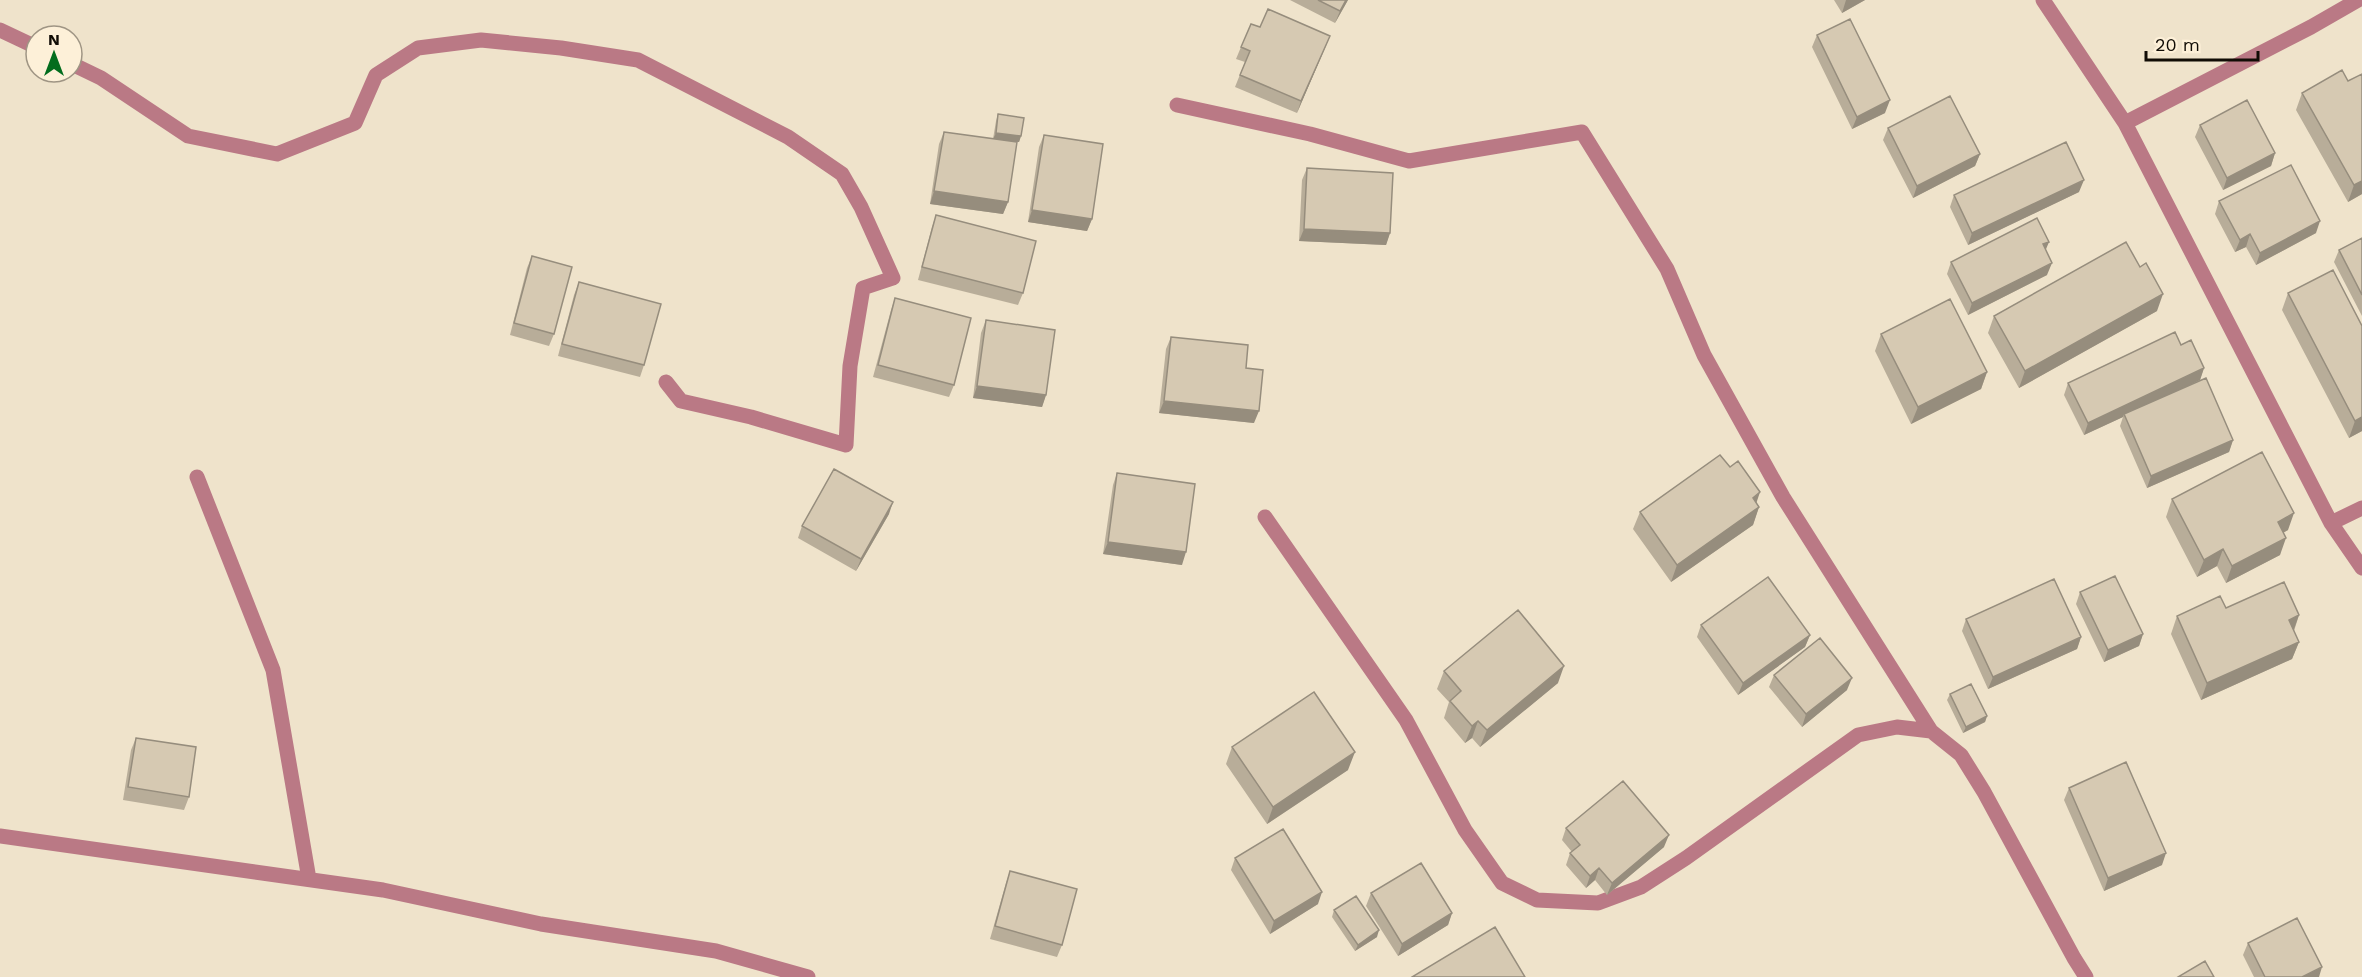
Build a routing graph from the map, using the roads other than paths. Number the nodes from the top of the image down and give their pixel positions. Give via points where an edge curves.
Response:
1 (2043, 0) edge
2 (2358, 0) edge
3 (0, 30) edge
4 (24, 41) edge
5 (84, 70) edge
6 (1177, 105) dead end
7 (2125, 123) junction
8 (666, 382) dead end
9 (197, 477) dead end
10 (2362, 507) edge
11 (1265, 516) dead end
12 (2331, 523) junction
13 (2362, 568) edge
14 (1931, 731) junction
15 (0, 836) edge
16 (309, 879) junction
17 (808, 977) edge
18 (2086, 977) edge

1 - 7 street
2 - 7 street
3 - 4 street
5 - 8 street via 188,136 278,154 355,123 376,75 418,48 482,40 638,60 779,132 842,174 893,278 863,288 850,366 846,446 681,400
6 - 14 street via 1310,134 1409,161 1582,132 1667,269 1704,355 1783,496
7 - 12 street
9 - 16 street via 273,670
10 - 12 street
11 - 14 street via 1406,720 1465,830 1502,883 1537,900 1598,903 1641,887 1858,735 1897,727
12 - 13 street
14 - 18 street via 1961,755
15 - 16 street
16 - 17 street via 382,890 540,924 716,951

